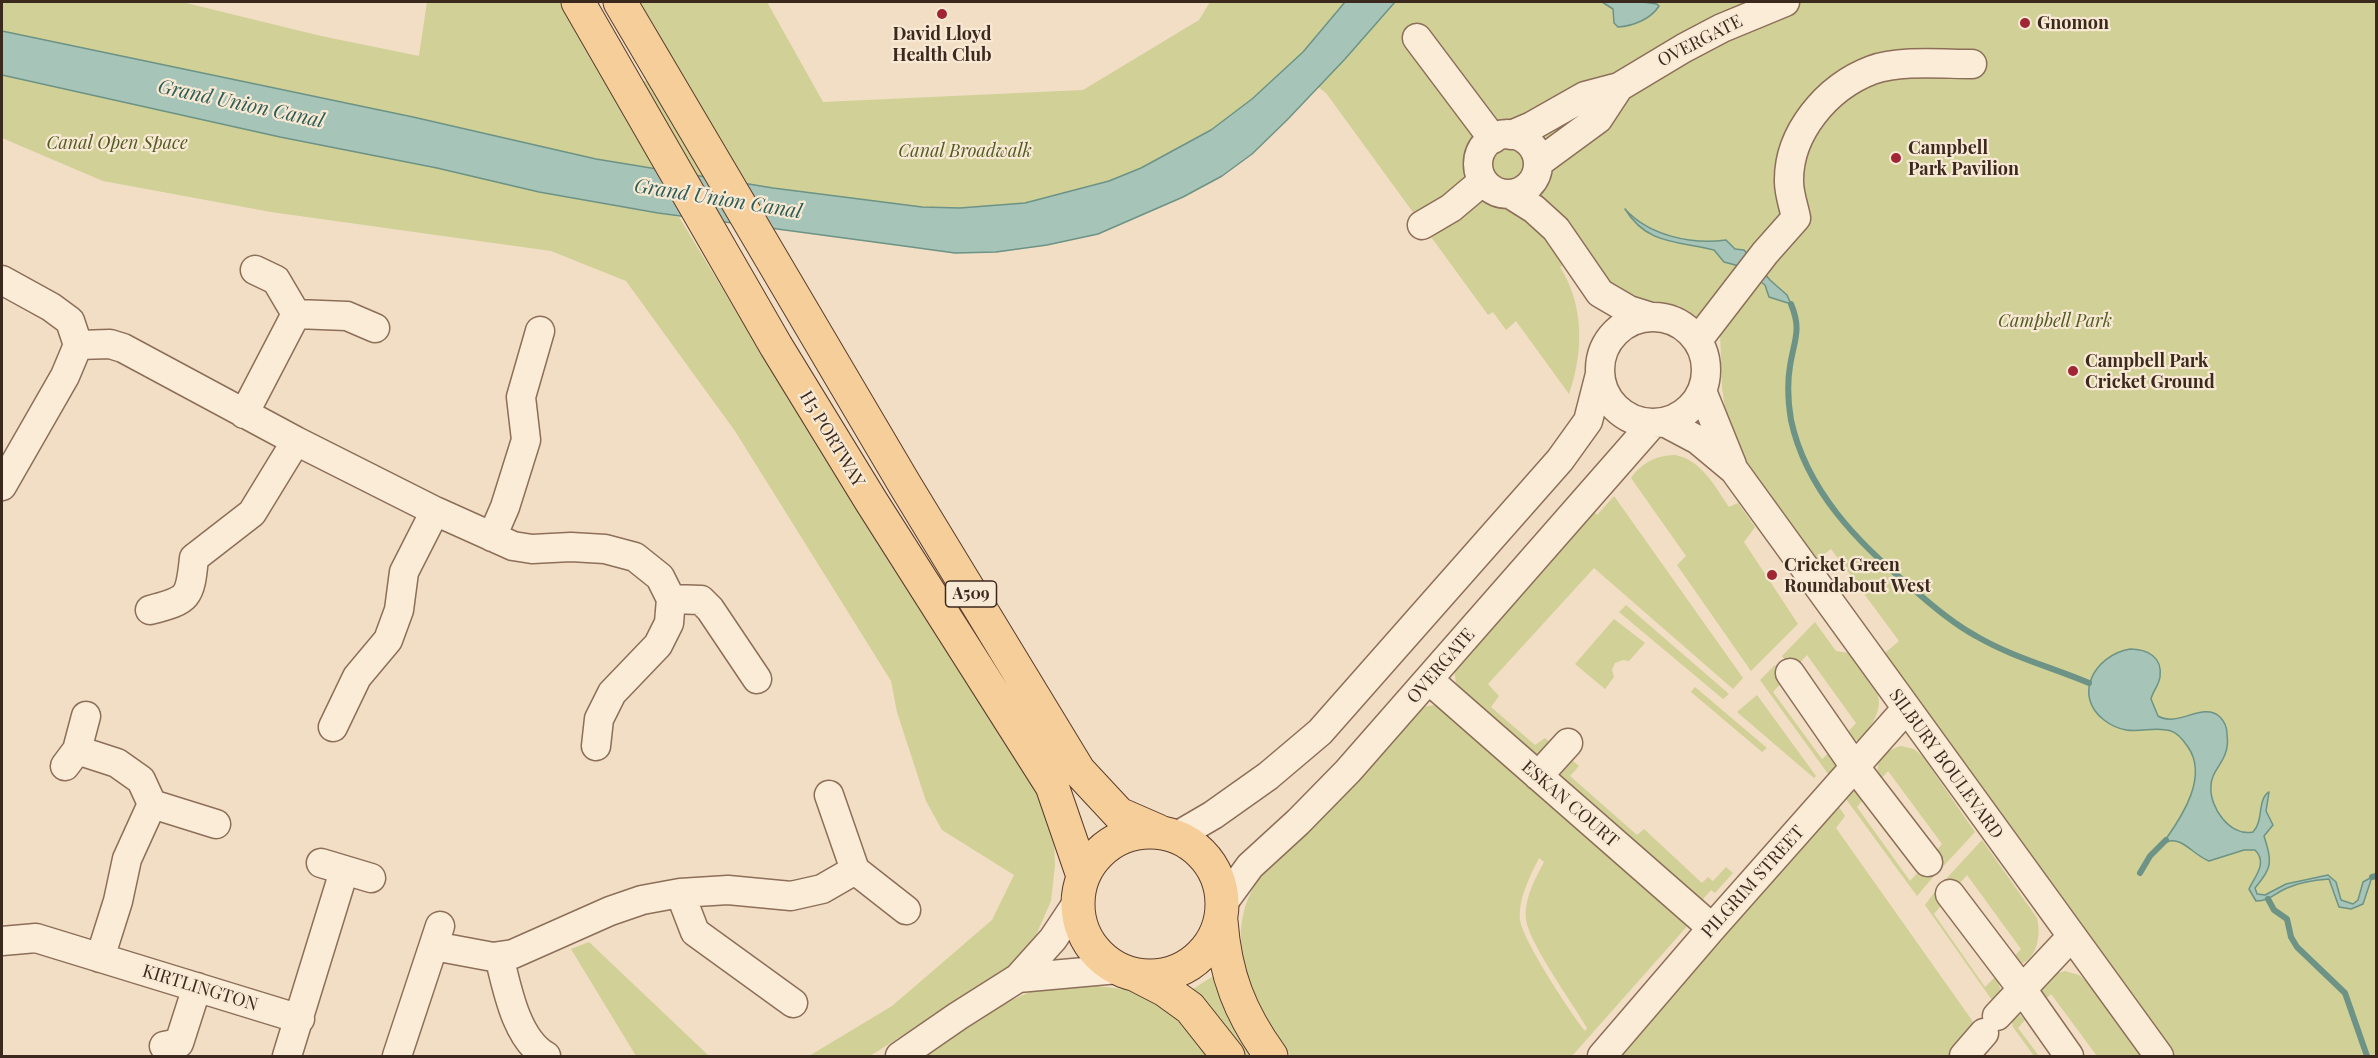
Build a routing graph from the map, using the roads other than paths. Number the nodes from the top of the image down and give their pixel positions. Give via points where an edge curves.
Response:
1 (578, 2) edge
2 (620, 2) edge
3 (1785, 2) edge
4 (1417, 38) dead end
5 (1972, 64) dead end
6 (1619, 87) junction
7 (1502, 137) junction
8 (1538, 166) junction
9 (1483, 181) junction
10 (1510, 194) junction
11 (1422, 225) dead end
12 (1556, 229) junction
13 (255, 270) dead end
14 (2, 280) edge
15 (1600, 293) junction
16 (296, 314) junction
17 (1648, 316) junction
18 (375, 328) dead end
19 (540, 331) dead end
20 (1698, 340) junction
21 (78, 345) junction
22 (1606, 345) junction
23 (1600, 374) junction
24 (1702, 391) junction
25 (244, 414) junction
26 (1658, 422) junction
27 (296, 441) junction
28 (1734, 470) junction
29 (2, 486) edge
30 (435, 511) junction
31 (492, 537) junction
32 (671, 599) junction
33 (150, 610) dead end
34 (1790, 673) dead end
35 (757, 679) dead end
36 (1429, 680) junction
37 (1906, 709) junction
38 (86, 716) dead end
39 (333, 727) dead end
40 (1568, 742) dead end
41 (596, 746) dead end
42 (1855, 767) junction
43 (1538, 776) junction
44 (829, 795) dead end
45 (152, 804) junction
46 (216, 826) dead end
47 (1168, 834) junction
48 (1928, 862) dead end
49 (855, 870) junction
50 (371, 878) dead end
51 (1080, 889) junction
52 (680, 893) junction
53 (1950, 894) dead end
54 (906, 910) dead end
55 (1222, 912) junction
56 (1712, 928) junction
57 (2072, 936) junction
58 (2, 940) edge
59 (499, 956) junction
60 (100, 958) junction
61 (1127, 972) junction
62 (1018, 978) junction
63 (197, 987) junction
64 (2022, 989) junction
65 (793, 1003) dead end
66 (300, 1019) junction
67 (164, 1046) dead end
68 (287, 1056) edge
69 (397, 1056) edge
70 (546, 1056) edge
71 (900, 1056) edge
72 (1228, 1056) edge
73 (1271, 1056) edge
74 (1602, 1056) edge
75 (1964, 1056) edge
76 (2069, 1056) edge
77 (2159, 1056) edge

1 - 51 main road, H5 PORTWAY / A509 via 776,346 1052,786
2 - 47 main road, A509 via 1078,771 1119,814
3 - 6 street, OVERGATE via 1684,48
4 - 7 street
5 - 20 street via 1910,64 1873,70 1840,86 1815,110 1795,147 1789,182 1796,218
6 - 7 street, OVERGATE via 1585,96 1532,126
6 - 8 street, OVERGATE via 1598,119
7 - 8 street via 1519,137 1532,147
7 - 9 street via 1481,153 1479,172
8 - 10 street via 1528,187
8 - 12 street
9 - 10 street via 1495,191
9 - 11 street
10 - 12 street
12 - 15 street
13 - 16 street via 276,280
14 - 21 street via 70,321
15 - 17 street
15 - 22 street
16 - 18 street via 347,316
16 - 25 street
17 - 20 street via 1676,322
17 - 22 street via 1623,326
19 - 31 street via 521,398 526,440
20 - 24 street via 1706,365
21 - 25 street via 110,344 123,348
21 - 29 street via 65,376
22 - 23 street
23 - 26 street via 1604,390 1623,414
23 - 47 street via 1588,421 1560,460 1320,732 1213,815
24 - 26 street via 1680,416
24 - 28 street
25 - 27 street
26 - 28 street via 1698,440
26 - 36 street, OVERGATE
27 - 30 street
27 - 33 street via 252,513 194,558 189,592 181,601
28 - 37 street, SILBURY BOULEVARD
30 - 31 street
30 - 39 street via 404,572 399,610 388,640 357,677
31 - 32 street via 532,549 605,549 635,557 660,577
32 - 35 street via 700,600 710,609
32 - 41 street via 669,623 658,645 612,693 599,719
34 - 42 street
36 - 43 street, ESKAN COURT
36 - 55 street, OVERGATE via 1348,771 1250,866
37 - 42 street, PILGRIM STREET
37 - 57 street, SILBURY BOULEVARD
38 - 45 street via 71,758 117,763 141,780
40 - 43 street
42 - 48 street
42 - 56 street, PILGRIM STREET
43 - 56 street, ESKAN COURT
44 - 49 street
45 - 46 street
45 - 60 street via 127,859
47 - 51 main road via 1135,833 1113,841 1095,856
47 - 55 main road, A509 via 1196,847 1210,863 1220,882
49 - 52 street via 822,889 791,896 728,890
49 - 54 street
50 - 66 street via 332,867
51 - 61 main road, A509 via 1080,923 1088,942 1101,957
51 - 62 street via 1053,939
52 - 59 street via 610,911 531,948
52 - 65 street via 695,932
53 - 64 street
55 - 61 main road via 1213,942 1180,971 1158,976
55 - 73 main road, A509 via 1224,954 1233,988 1254,1033
56 - 74 street, PILGRIM STREET
57 - 64 street
57 - 77 street, SILBURY BOULEVARD
58 - 60 street, KIRTLINGTON via 36,938
59 - 69 street via 473,954 437,936
59 - 70 street via 525,1036
60 - 63 street, KIRTLINGTON
61 - 62 street
61 - 72 main road, A509 via 1165,990 1190,1008
62 - 71 street
63 - 66 street, KIRTLINGTON
63 - 67 street via 179,1043
64 - 75 street
64 - 76 street
66 - 68 street

